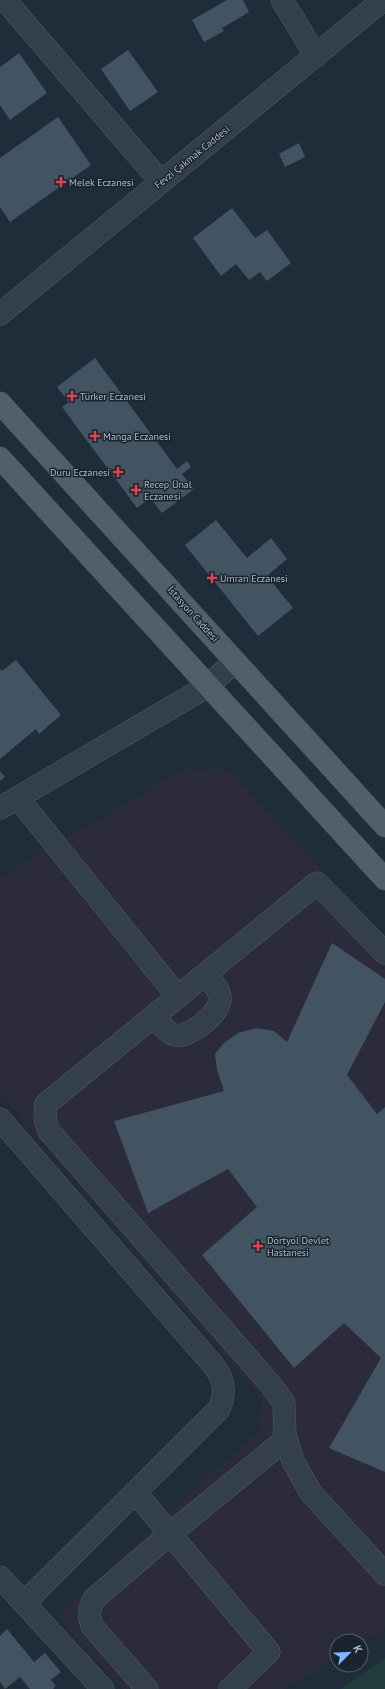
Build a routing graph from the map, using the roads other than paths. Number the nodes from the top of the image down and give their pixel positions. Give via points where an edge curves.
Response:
1 (5, 0) edge
2 (282, 0) edge
3 (383, 0) edge
4 (316, 56) junction
5 (161, 182) junction
6 (0, 314) edge
7 (0, 403) edge
8 (0, 458) edge
9 (235, 661) junction
10 (208, 686) junction
11 (9, 803) edge
12 (385, 826) edge
13 (385, 879) edge
14 (385, 953) edge
15 (205, 975) junction
16 (178, 997) junction
17 (154, 1017) junction
18 (0, 1119) edge
19 (286, 1439) junction
20 (135, 1492) junction
21 (170, 1534) junction
22 (385, 1574) edge
23 (0, 1578) edge
24 (24, 1603) junction
25 (103, 1689) edge
26 (147, 1689) edge
27 (230, 1689) edge

1 - 5 street
2 - 4 street
3 - 4 street, Fevzi Çakmak Caddesi
4 - 5 street, Fevzi Çakmak Caddesi
5 - 6 street, Fevzi Çakmak Caddesi
7 - 9 main road, İstasyon Caddesi
8 - 10 main road
9 - 10 street
9 - 12 main road, İstasyon Caddesi
10 - 11 street
10 - 13 main road
11 - 16 street
14 - 15 street via 317,883
15 - 16 street
15 - 17 street via 218,992 220,1003 194,1031 180,1036 174,1035 167,1032
16 - 17 street
17 - 19 street via 46,1104 46,1123 49,1130 271,1385 284,1403
18 - 20 street via 214,1366 223,1380 223,1399 219,1409
19 - 21 street
19 - 22 street via 293,1461 311,1493
20 - 21 street
20 - 24 street
21 - 26 street via 94,1599 89,1613 92,1626
21 - 27 street via 269,1652
23 - 24 street
24 - 25 street

